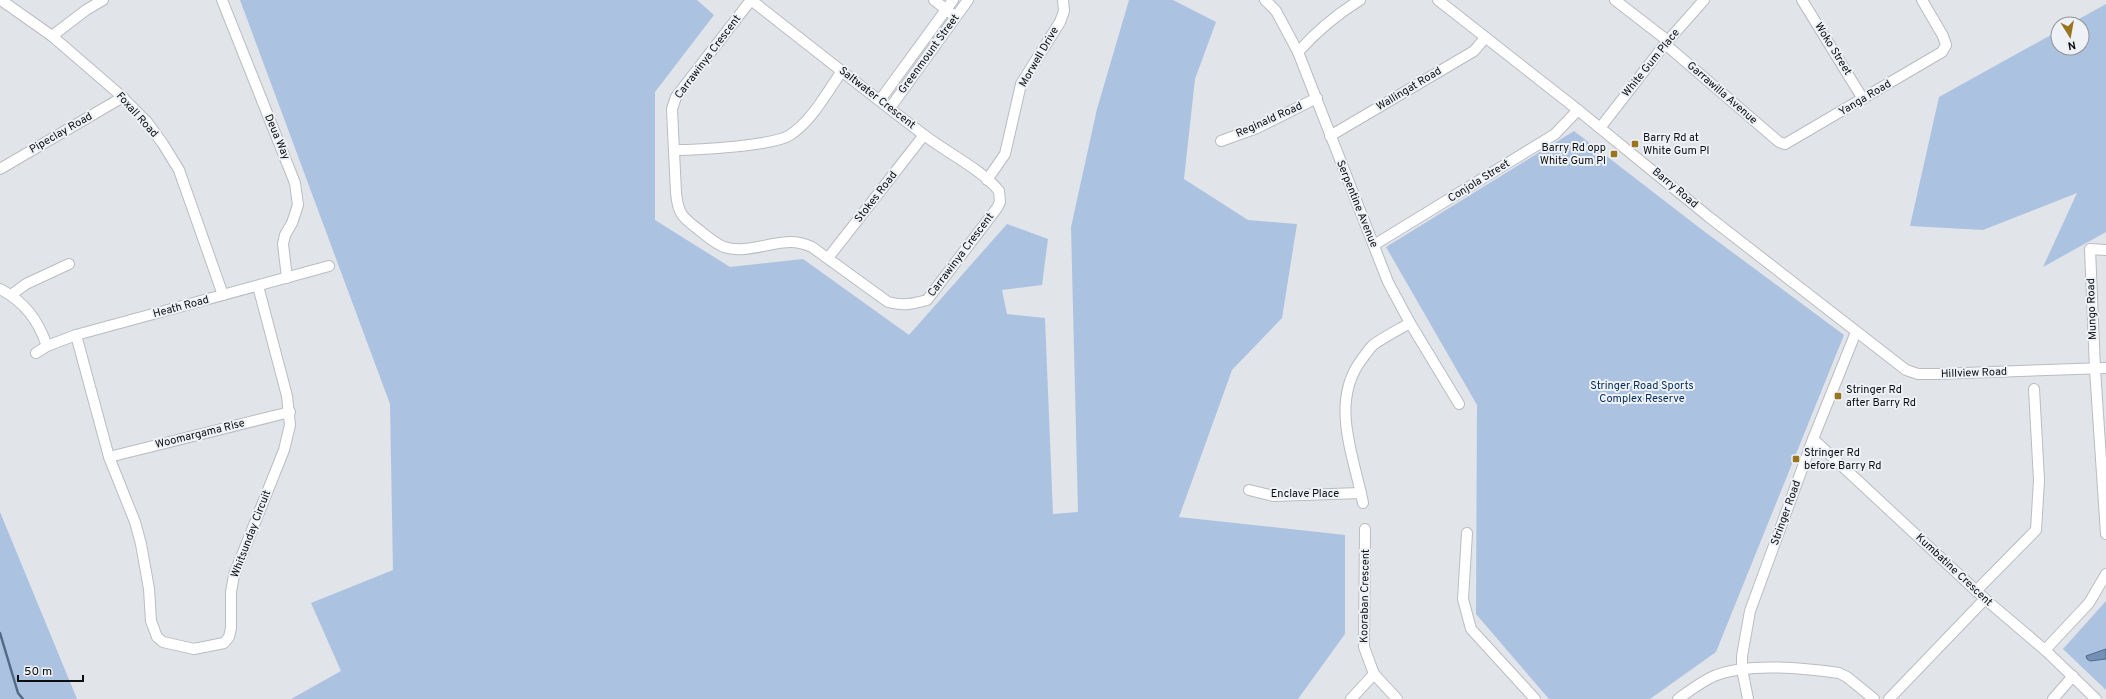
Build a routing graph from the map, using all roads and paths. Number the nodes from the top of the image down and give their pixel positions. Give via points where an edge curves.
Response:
1 (1, 0) edge
2 (103, 0) edge
3 (222, 0) edge
4 (751, 0) edge
5 (934, 0) edge
6 (953, 0) edge
7 (968, 0) edge
8 (1063, 0) edge
9 (1265, 0) edge
10 (1360, 0) edge
11 (1438, 0) edge
12 (1615, 0) edge
13 (1704, 0) edge
14 (1802, 0) edge
15 (1922, 0) edge
16 (946, 10) junction
17 (956, 18) junction
18 (52, 36) junction
19 (1486, 38) junction
20 (1666, 42) junction
21 (1298, 52) junction
22 (842, 71) junction
23 (122, 97) junction
24 (1317, 98) junction
25 (1863, 99) junction
26 (880, 100) junction
27 (890, 108) junction
28 (1578, 110) junction
29 (1600, 128) junction
30 (924, 135) junction
31 (1330, 136) junction
32 (1221, 140) dead end
33 (1779, 142) joint
34 (674, 150) junction
35 (0, 169) edge
36 (988, 180) junction
37 (1000, 196) joint
38 (1374, 245) junction
39 (2106, 250) edge
40 (828, 258) junction
41 (69, 264) dead end
42 (329, 266) dead end
43 (287, 278) junction
44 (258, 286) junction
45 (0, 289) edge
46 (11, 295) junction
47 (223, 295) junction
48 (1410, 323) junction
49 (1856, 332) junction
50 (76, 335) junction
51 (47, 346) junction
52 (36, 353) dead end
53 (2106, 368) edge
54 (2095, 369) junction
55 (2034, 389) dead end
56 (1459, 404) dead end
57 (290, 412) junction
58 (1813, 439) junction
59 (109, 456) junction
60 (2104, 479) edge
61 (1250, 490) dead end
62 (1366, 529) dead end
63 (1466, 533) dead end
64 (2106, 534) edge
65 (2106, 574) edge
66 (1976, 591) junction
67 (1985, 599) junction
68 (2045, 650) junction
69 (1742, 669) junction
70 (1374, 674) junction
71 (2073, 676) junction
72 (1350, 699) edge
73 (1397, 699) edge
74 (1535, 699) edge
75 (1678, 699) edge
76 (1748, 699) edge
77 (1874, 699) edge
78 (1889, 699) edge
79 (2053, 699) edge
80 (2096, 699) edge

1 - 18 street, Foxall Road
2 - 18 street
3 - 43 street, Deua Way via 295,183 298,204 283,244
4 - 22 street, Saltwater Crescent
4 - 34 street, Carrawinya Crescent via 676,97 672,109
5 - 16 street
6 - 16 street, Greenmount Street
7 - 17 street, Greenmount Street
8 - 36 street, Morwell Drive via 1064,11 1060,22 1021,84 1004,158
9 - 21 street, Serpentine Avenue via 1276,11
10 - 21 street via 1311,37
11 - 19 street, Barry Road
12 - 20 street, Garrawilla Avenue
13 - 20 street, White Gum Place
14 - 25 street, Woko Street
15 - 25 street, Yanga Road via 1943,36 1946,45 1942,52
16 - 17 street
16 - 26 street, Greenmount Street
17 - 27 street, Greenmount Street
18 - 23 street, Foxall Road
19 - 28 street, Barry Road
19 - 31 street, Wallingat Road via 1474,51
20 - 29 street, White Gum Place
20 - 33 street, Garrawilla Avenue
21 - 24 street, Serpentine Avenue
22 - 26 street, Saltwater Crescent
22 - 34 street via 802,126 789,136 770,142
23 - 35 street, Pipeclay Road
23 - 47 street, Foxall Road via 163,144 178,170
24 - 31 street, Serpentine Avenue
24 - 32 street, Reginald Road via 1257,128
25 - 33 street, Yanga Road via 1790,143
26 - 27 street, Saltwater Crescent
27 - 30 street, Saltwater Crescent
28 - 29 street, Barry Road
28 - 38 street, Conjola Street via 1555,134
29 - 49 street, Barry Road
30 - 36 street, Saltwater Crescent
30 - 40 street, Stokes Road
31 - 38 street, Serpentine Avenue
34 - 40 street, Carrawinya Crescent via 677,205 682,217 715,243 739,250 799,242 812,246
36 - 37 street, Saltwater Crescent via 996,187
37 - 40 street, Carrawinya Crescent via 997,208 927,300 905,305 888,302
38 - 48 street, Serpentine Avenue via 1388,282
39 - 54 street, Mungo Road via 2090,249
41 - 46 street via 26,284
42 - 43 street, Heath Road
43 - 44 street, Heath Road
44 - 47 street, Heath Road
44 - 57 street, Whitsunday Circuit
45 - 46 street
46 - 51 street via 20,301 36,320
47 - 50 street, Heath Road
48 - 56 street, Serpentine Avenue
48 - 61 street, Enclave Place via 1373,346 1349,381 1345,423 1362,498 1273,496
49 - 54 street, Hillview Road via 1906,370 1918,374
49 - 58 street, Stringer Road
50 - 51 street, Heath Road
50 - 59 street, Whitsunday Circuit
51 - 52 street, Heath Road
53 - 54 street, Hillview Road
54 - 60 street, Mungo Road
55 - 66 street via 2039,480 2036,530
57 - 59 street, Woomargama Rise
57 - 59 street, Whitsunday Circuit via 290,425 284,450 234,575 229,637 217,646 194,649 179,646 163,642 153,631 141,544
58 - 66 street, Kumbatine Crescent
58 - 69 street, Stringer Road via 1750,611 1743,640
60 - 64 street, Mungo Road
62 - 70 street, Kooraban Crescent via 1364,647
63 - 74 street via 1464,599 1471,628
65 - 68 street via 2089,603
66 - 67 street, Kumbatine Crescent
67 - 68 street, Kumbatine Crescent
67 - 78 street
68 - 71 street, Kumbatine Crescent
69 - 75 street via 1713,677
69 - 76 street, Stringer Road
69 - 77 street via 1755,667 1839,673
70 - 72 street
70 - 73 street, Kooraban Crescent
71 - 79 street
71 - 80 street, Kumbatine Crescent

